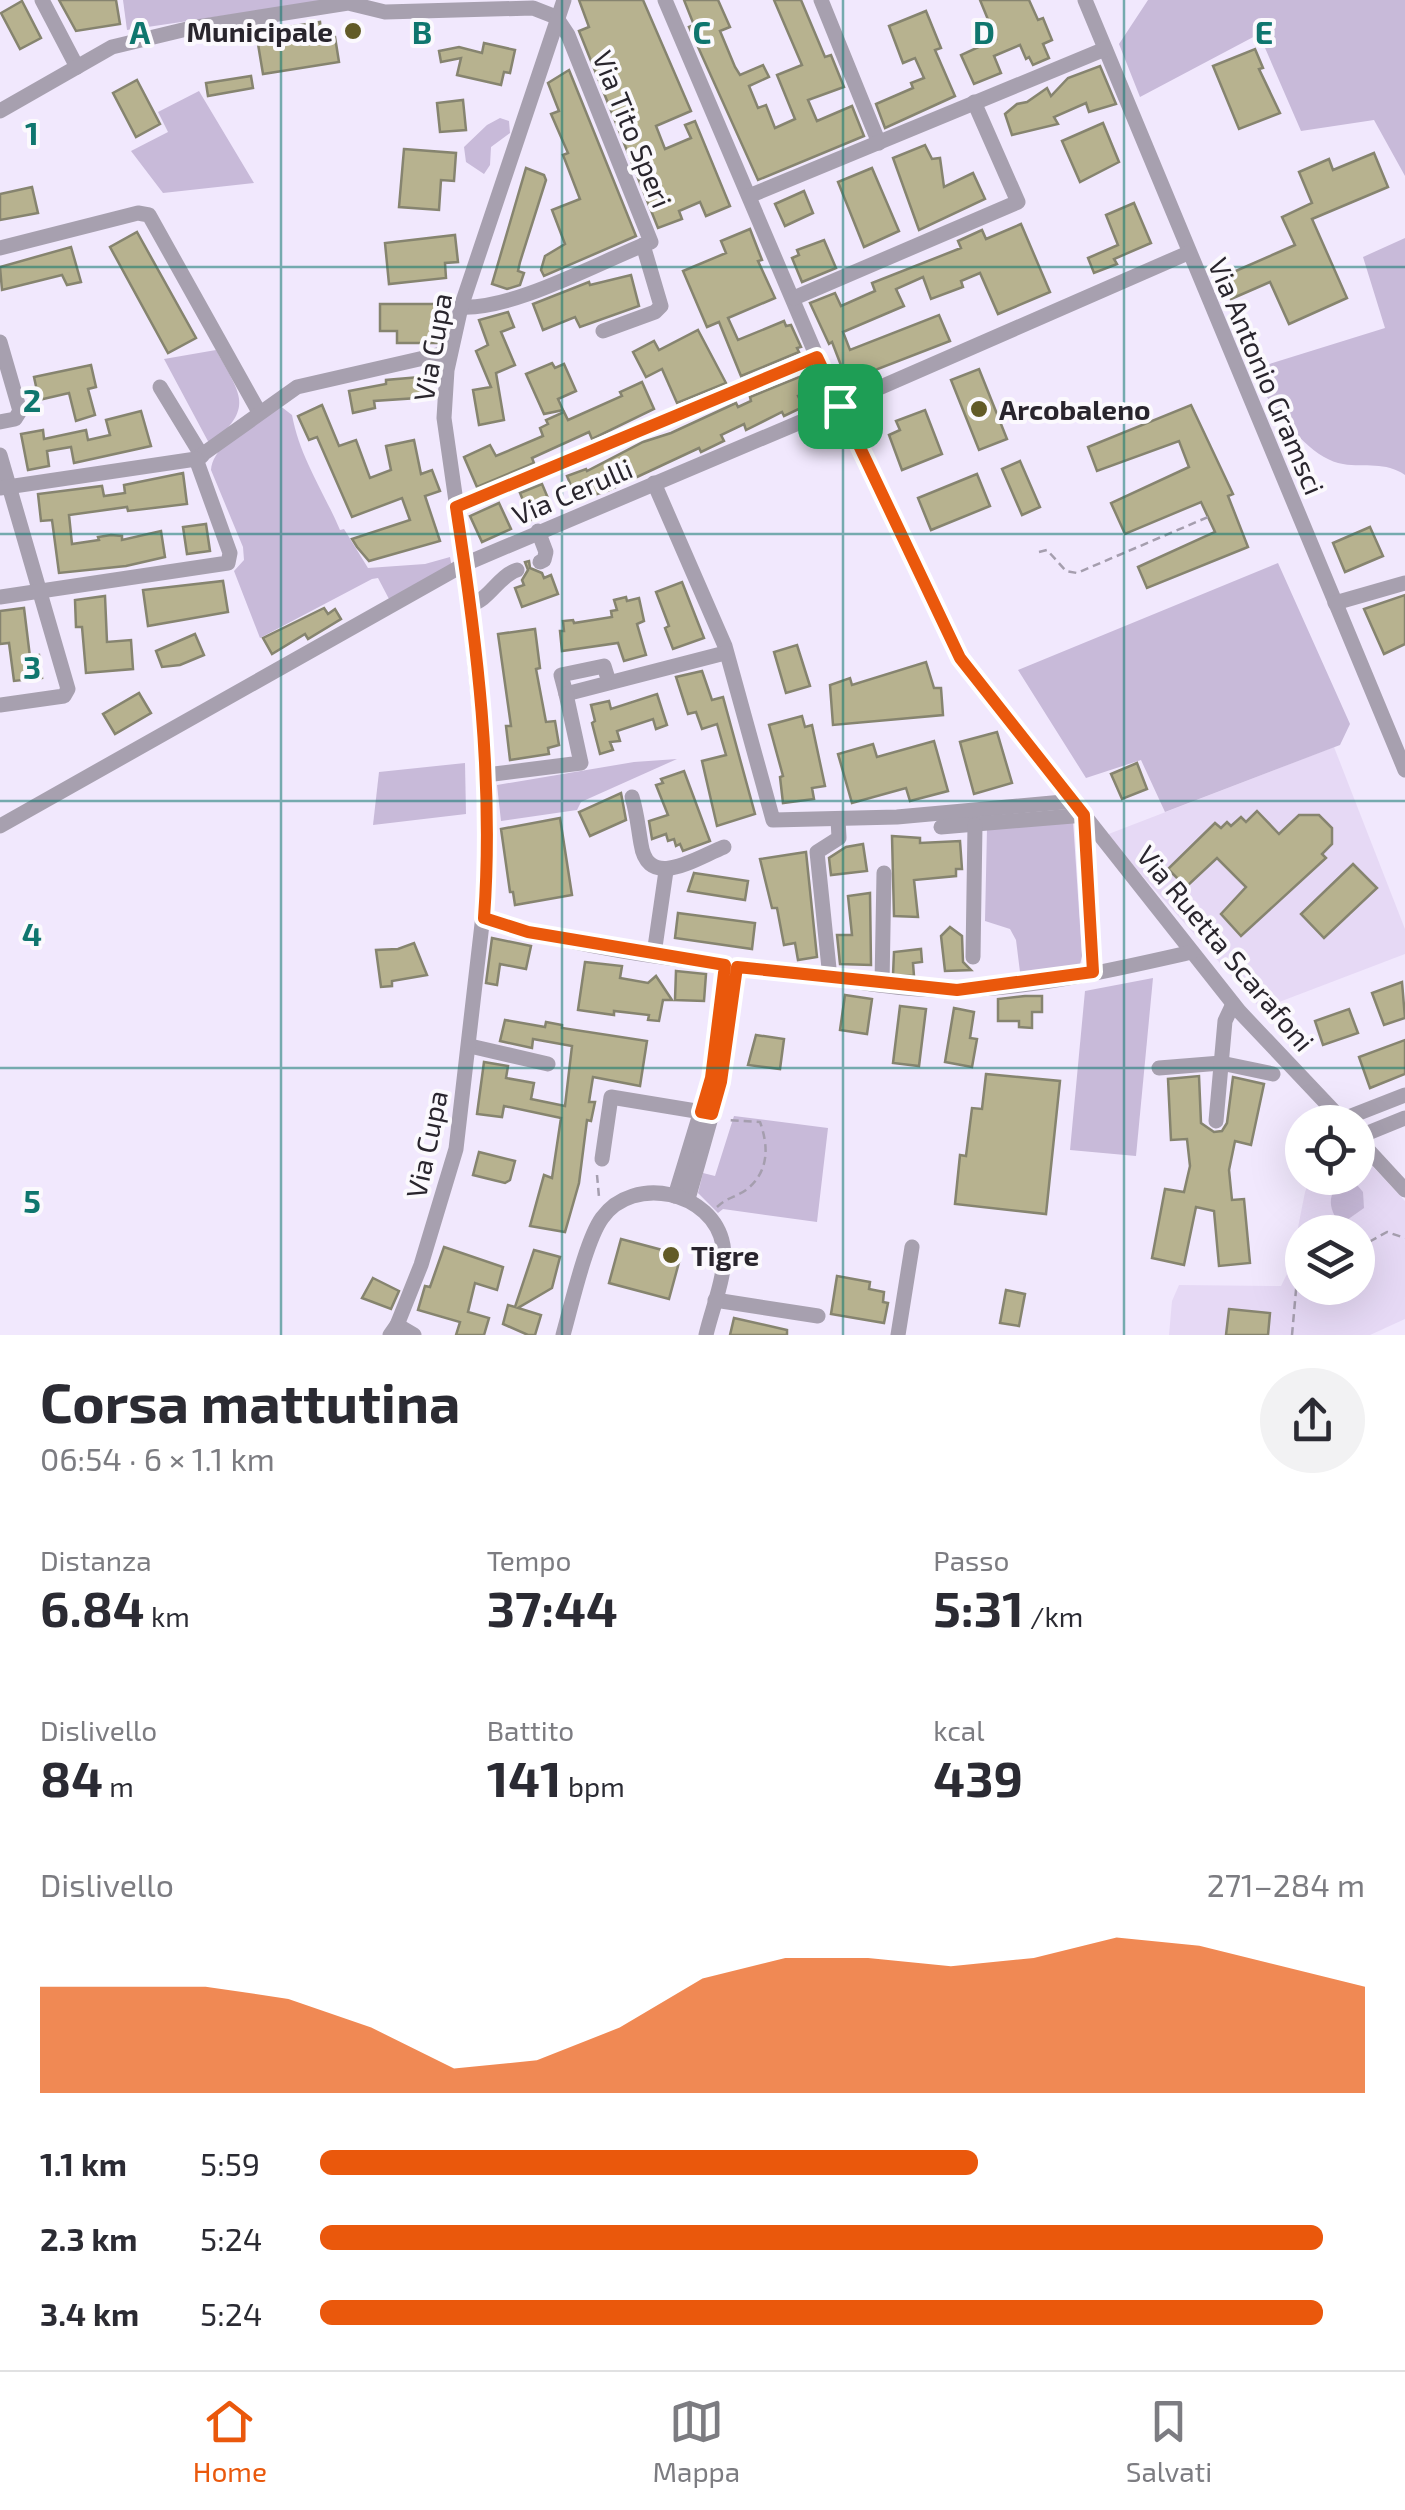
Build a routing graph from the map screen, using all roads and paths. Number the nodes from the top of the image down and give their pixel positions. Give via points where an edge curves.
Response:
1 (42, 0) edge
2 (564, 0) edge
3 (665, 0) edge
4 (821, 0) edge
5 (1085, 0) edge
6 (556, 17) junction
7 (1105, 49) junction
8 (77, 66) junction
9 (974, 102) junction
10 (0, 111) edge
11 (879, 143) junction
12 (749, 196) junction
13 (643, 244) junction
14 (0, 248) edge
15 (1188, 253) junction
16 (794, 298) junction
17 (461, 307) junction
18 (603, 331) dead end
19 (0, 342) edge
20 (450, 352) junction
21 (817, 357) junction
22 (160, 387) dead end
23 (840, 406) junction
24 (259, 412) junction
25 (0, 422) edge
26 (0, 455) edge
27 (199, 458) junction
28 (654, 484) junction
29 (5, 487) edge
30 (456, 507) junction
31 (1208, 517) dead end
32 (538, 531) junction
33 (1040, 552) dead end
34 (540, 562) dead end
35 (465, 564) junction
36 (517, 570) dead end
37 (1405, 582) edge
38 (40, 591) junction
39 (0, 596) edge
40 (1335, 603) junction
41 (468, 605) junction
42 (724, 653) junction
43 (0, 706) edge
44 (1405, 770) edge
45 (486, 776) junction
46 (632, 797) dead end
47 (1074, 801) junction
48 (1084, 815) junction
49 (838, 818) junction
50 (975, 824) junction
51 (0, 826) edge
52 (941, 827) dead end
53 (724, 847) dead end
54 (666, 871) junction
55 (884, 874) dead end
56 (484, 918) junction
57 (1192, 952) junction
58 (654, 954) junction
59 (973, 957) dead end
60 (731, 966) junction
61 (1093, 972) junction
62 (830, 978) junction
63 (882, 984) junction
64 (1233, 1004) junction
65 (470, 1046) junction
66 (1221, 1063) junction
67 (548, 1064) dead end
68 (1159, 1068) dead end
69 (1273, 1074) dead end
70 (1405, 1095) edge
71 (1328, 1105) edge
72 (1378, 1106) junction
73 (1375, 1107) edge
74 (711, 1115) junction
75 (1405, 1118) edge
76 (1216, 1121) dead end
77 (1386, 1126) junction
78 (1375, 1131) edge
79 (1375, 1157) edge
80 (602, 1159) joint
81 (1405, 1190) edge
82 (682, 1197) junction
83 (600, 1206) dead end
84 (713, 1212) dead end
85 (1405, 1238) edge
86 (1375, 1239) edge
87 (912, 1246) dead end
88 (715, 1300) junction
89 (1295, 1305) edge
90 (818, 1316) dead end
91 (393, 1330) edge
92 (414, 1335) edge
93 (563, 1335) edge
94 (706, 1335) edge
95 (898, 1335) edge
96 (1292, 1335) edge

1 - 8 street
2 - 6 street, Via Cupa
3 - 12 street, Via Ruetta Scarafoni
4 - 11 street
5 - 7 street, Via Antonio Gramsci
6 - 8 street via 534,8 385,12 348,2 147,36
6 - 13 street, Via Tito Speri via 650,242
6 - 17 street, Via Cupa
7 - 9 street
7 - 15 street, Via Antonio Gramsci
8 - 10 street
9 - 11 street
9 - 16 street via 1018,202
11 - 12 street
12 - 16 street, Via Ruetta Scarafoni
13 - 17 street, Via Tito Speri via 514,299
13 - 18 street via 661,306
14 - 24 street via 146,213
15 - 23 street, Via Cerulli
15 - 40 street, Via Antonio Gramsci
16 - 21 street, Via Ruetta Scarafoni
17 - 20 street, Via Cupa
19 - 25 street via 20,411 18,418
20 - 24 street via 310,382
20 - 30 street, Via Cupa via 444,418
21 - 23 street, Via Ruetta Scarafoni
21 - 30 street
22 - 27 street
23 - 28 street, Via Cerulli
23 - 47 street, Via Ruetta Scarafoni via 960,658
24 - 27 street
26 - 29 street
27 - 29 street
27 - 38 street via 228,563
28 - 32 street, Via Cerulli
28 - 42 street via 711,608
29 - 38 street
30 - 35 street, Via Cupa
31 - 33 path via 1077,573 1066,572 1047,550
32 - 34 street via 546,552
32 - 35 street, Via Cerulli
35 - 41 street, Via Cupa
35 - 51 street, Via Cerulli
36 - 41 street
37 - 40 street
38 - 39 street
38 - 43 street via 67,693
40 - 44 street, Via Antonio Gramsci
41 - 45 street, Via Cupa
42 - 45 street via 609,682 604,666 562,674 581,763
42 - 49 street via 773,820
45 - 56 street, Via Cupa
46 - 54 street via 646,860
47 - 48 street, Via Ruetta Scarafoni
47 - 49 street
48 - 50 street
48 - 57 street, Via Ruetta Scarafoni
48 - 61 street
49 - 62 street via 839,838 817,852
50 - 52 street
50 - 59 street
53 - 54 street
54 - 58 street
55 - 63 street
56 - 58 street
56 - 65 street, Via Cupa
57 - 61 street
57 - 64 street, Via Ruetta Scarafoni
58 - 60 street
60 - 62 street
60 - 74 street via 721,1082
61 - 63 street via 957,990
62 - 63 street
64 - 66 street
64 - 71 street, Via Ruetta Scarafoni
65 - 67 street
65 - 91 street, Via Cupa via 456,1149 421,1265
66 - 68 street
66 - 69 street
66 - 76 street
70 - 72 street
72 - 73 street
72 - 77 street via 1372,1120
74 - 80 street via 612,1098
74 - 82 street
74 - 84 path via 760,1122 766,1150 756,1180
75 - 77 street
77 - 78 street
79 - 81 street
80 - 83 path
82 - 88 street via 717,1227 724,1246
82 - 93 street via 629,1196 601,1219
85 - 86 path via 1387,1232
87 - 95 street
88 - 90 street
88 - 94 street
89 - 96 path
91 - 92 street

